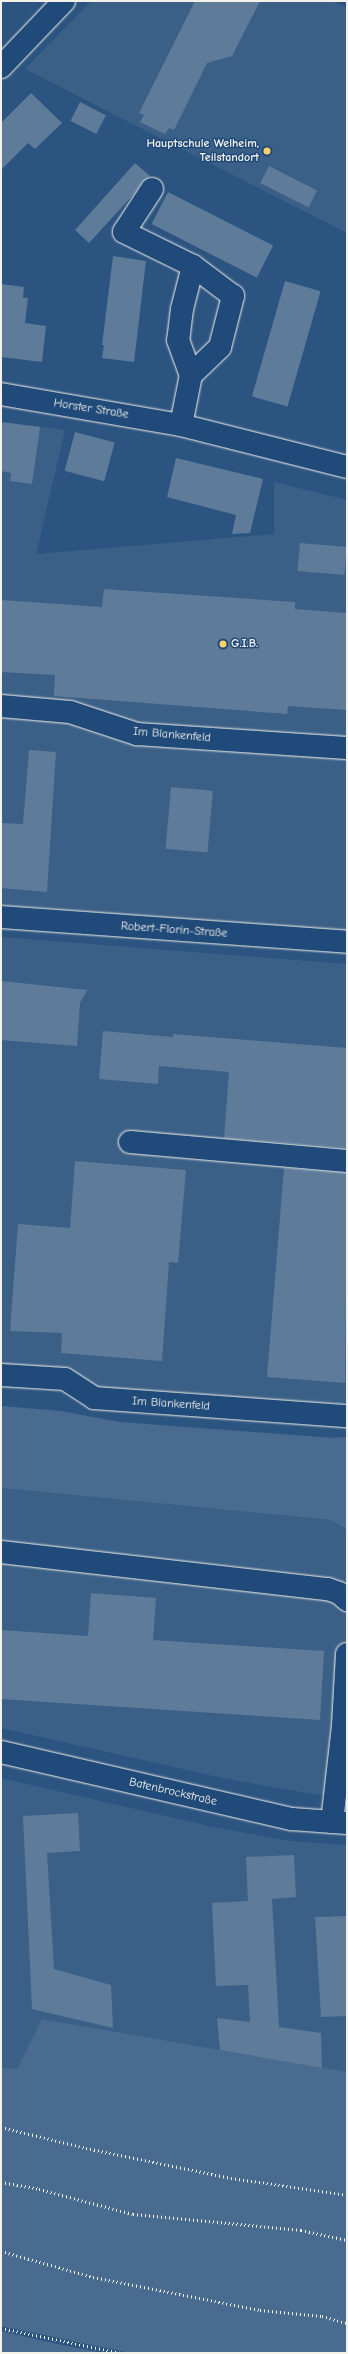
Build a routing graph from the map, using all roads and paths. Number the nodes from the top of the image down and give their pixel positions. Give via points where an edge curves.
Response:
1 (64, 1) edge
2 (1, 67) edge
3 (152, 189) dead end
4 (193, 266) junction
5 (191, 375) junction
6 (1, 394) edge
7 (181, 425) junction
8 (347, 467) edge
9 (1, 706) edge
10 (347, 748) edge
11 (1, 917) edge
12 (347, 942) edge
13 (130, 1142) dead end
14 (347, 1161) edge
15 (1, 1375) edge
16 (347, 1416) edge
17 (1, 1552) edge
18 (347, 1600) edge
19 (347, 1654) edge
20 (1, 1752) edge
21 (340, 1822) edge
22 (1, 2127) edge
23 (1, 2182) edge
24 (347, 2195) edge
25 (347, 2240) edge
26 (1, 2251) edge
27 (347, 2323) edge
28 (1, 2328) edge
29 (121, 2353) edge

1 - 2 street
3 - 4 street via 124,232
4 - 5 street via 182,309 178,340
4 - 5 street via 233,296 220,347
5 - 7 street
6 - 7 street, Horster Straße
7 - 8 street, Horster Straße
9 - 10 street, Im Blankenfeld via 70,712 137,734
11 - 12 street, Robert-Florin-Straße
13 - 14 street
15 - 16 street, Im Blankenfeld via 65,1379 94,1398
17 - 18 street via 328,1589 339,1593
19 - 21 street
20 - 21 street, Batenbrockstraße via 292,1819
22 - 24 path via 86,2148 223,2176
23 - 25 path via 39,2189 133,2214 301,2230
26 - 27 path via 124,2284 260,2310 322,2316
28 - 29 path

